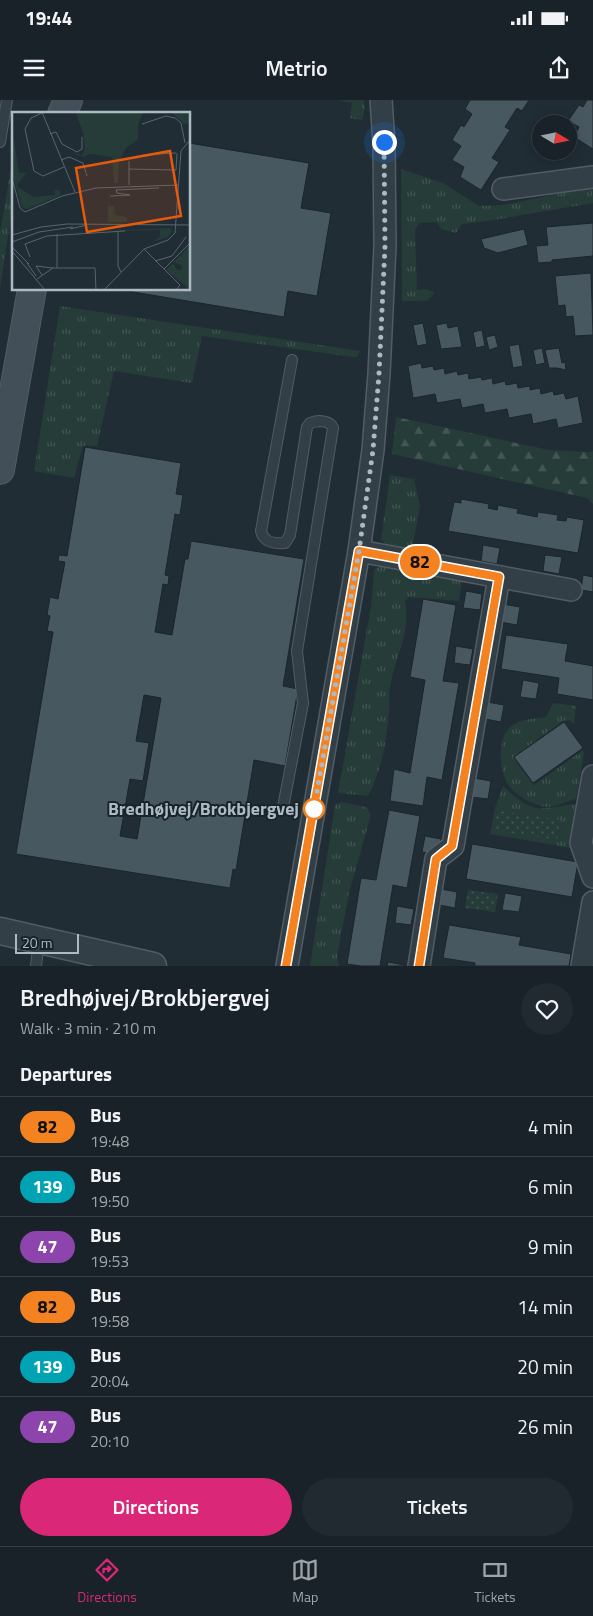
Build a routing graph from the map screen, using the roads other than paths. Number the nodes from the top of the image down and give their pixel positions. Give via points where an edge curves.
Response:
1 (7, 100) edge
2 (381, 100) edge
3 (0, 142) edge
4 (593, 177) edge
5 (503, 189) dead end
6 (32, 290) edge
7 (292, 360) dead end
8 (0, 470) edge
9 (359, 551) junction
10 (499, 577) junction
11 (571, 590) dead end
12 (593, 776) edge
13 (283, 807) dead end
14 (593, 878) edge
15 (593, 902) edge
16 (0, 931) edge
17 (39, 940) junction
18 (36, 966) edge
19 (153, 966) edge
20 (286, 966) edge
21 (419, 966) edge
22 (582, 966) edge

1 - 3 lane
2 - 9 street via 385,246 379,374 373,450
4 - 5 street
6 - 8 main road
7 - 13 lane via 261,531 267,541 285,543 290,535 307,427 318,421 333,428 297,651 303,703
9 - 10 street
9 - 20 street
10 - 11 street
10 - 21 street via 452,846 436,859
12 - 14 street via 580,843
15 - 22 street
16 - 17 street
17 - 18 lane
17 - 19 street

